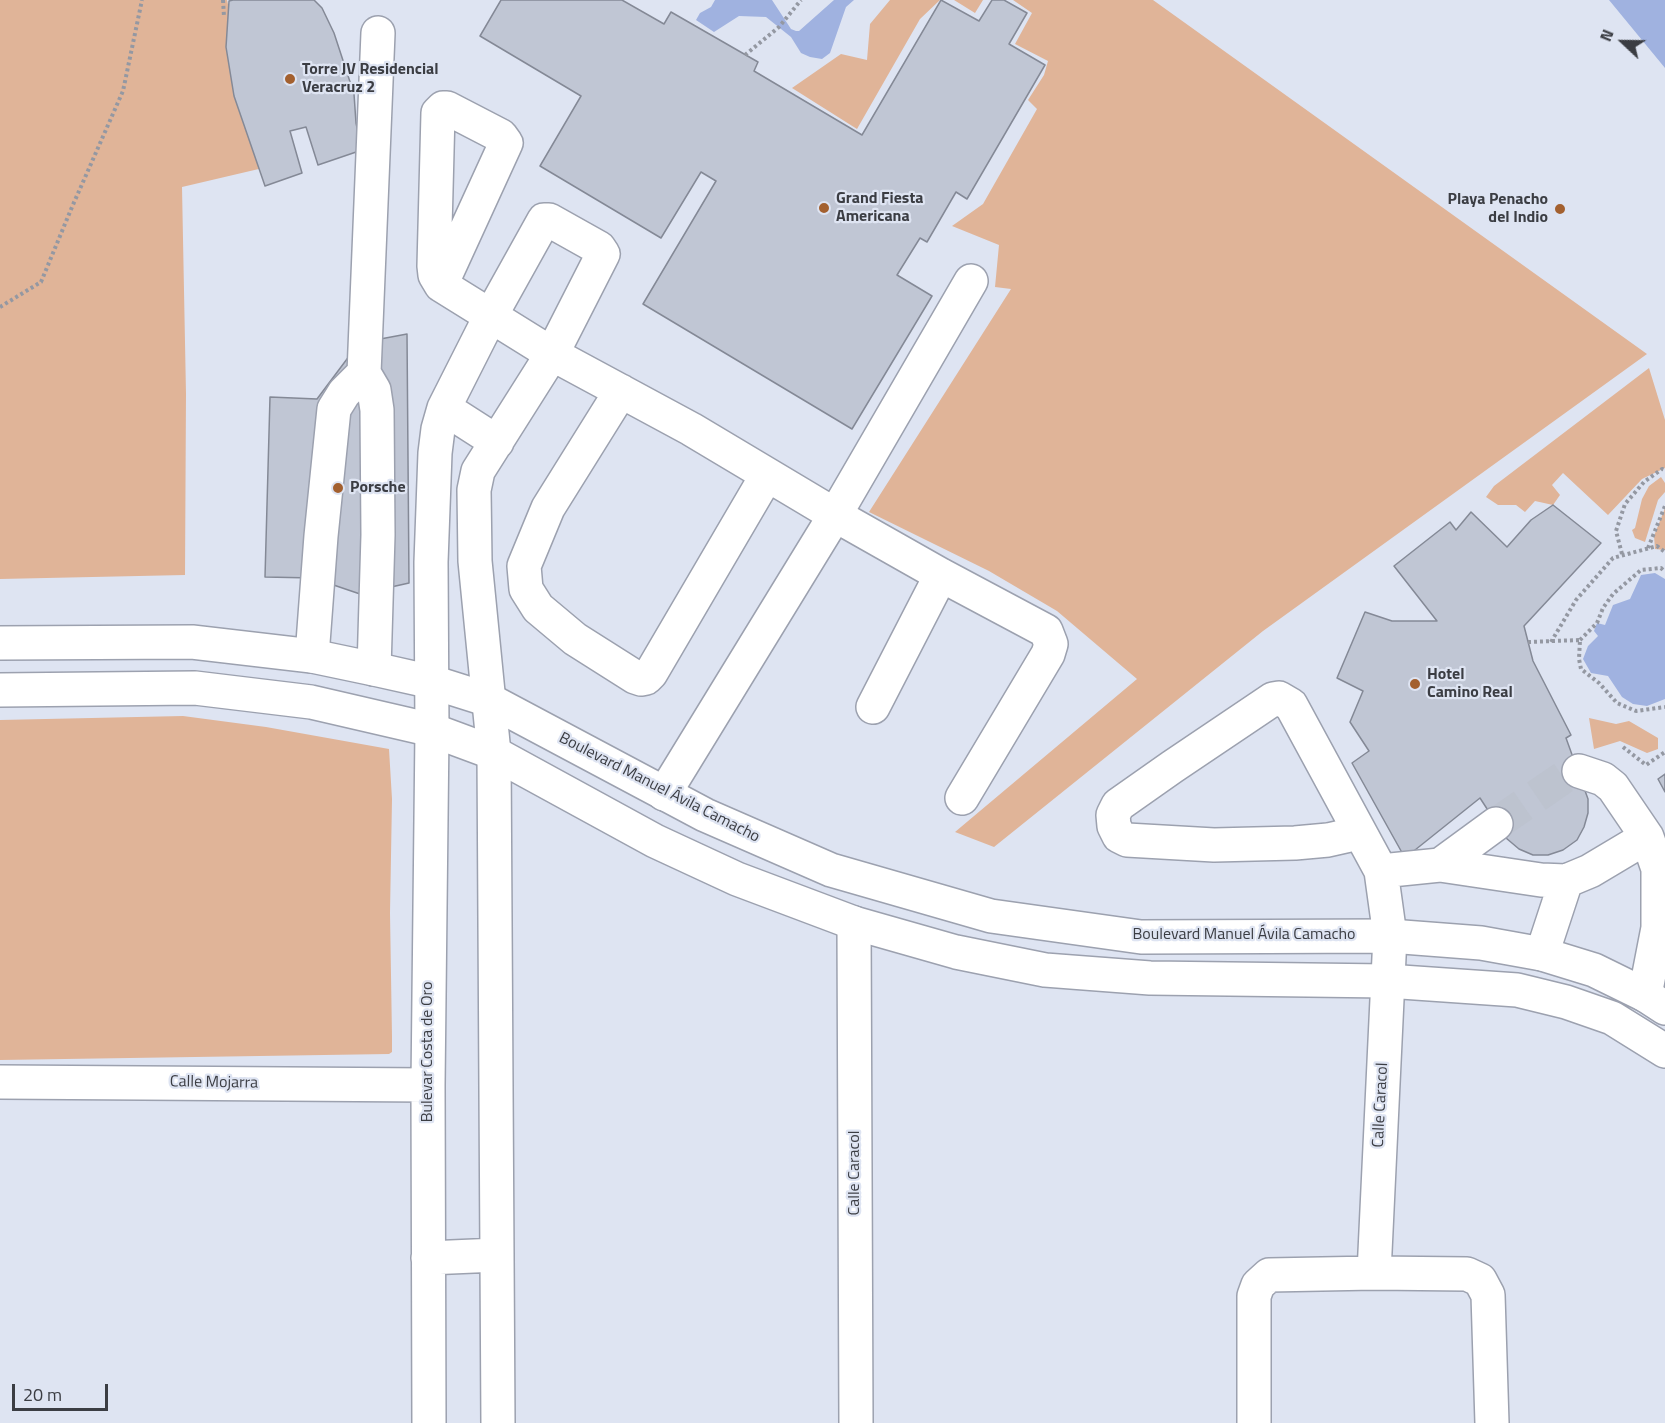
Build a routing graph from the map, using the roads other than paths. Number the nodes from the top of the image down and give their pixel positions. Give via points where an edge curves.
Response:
1 (378, 33) dead end
2 (971, 281) dead end
3 (441, 285) dead end
4 (489, 317) junction
5 (552, 354) junction
6 (364, 373) junction
7 (621, 391) junction
8 (444, 408) junction
9 (497, 442) junction
10 (767, 475) junction
11 (835, 515) junction
12 (941, 575) junction
13 (0, 643) edge
14 (312, 656) junction
15 (374, 669) junction
16 (432, 682) junction
17 (0, 690) edge
18 (489, 700) junction
19 (873, 707) dead end
20 (432, 730) junction
21 (494, 753) junction
22 (1579, 771) dead end
23 (664, 794) junction
24 (962, 798) dead end
25 (1496, 824) tunnel mouth
26 (1359, 833) junction
27 (1647, 837) junction
28 (1440, 865) junction
29 (1381, 870) junction
30 (1566, 881) junction
31 (854, 924) junction
32 (1390, 936) junction
33 (1542, 954) junction
34 (1387, 981) junction
35 (1655, 1002) edge
36 (1665, 1051) edge
37 (0, 1082) edge
38 (428, 1085) junction
39 (497, 1255) junction
40 (429, 1258) junction
41 (1374, 1273) junction
42 (429, 1423) edge
43 (498, 1423) edge
44 (856, 1423) edge
45 (1254, 1423) edge
46 (1492, 1423) edge

1 - 6 main road
2 - 11 main road
3 - 4 main road
4 - 5 main road
4 - 5 main road, Bulevar Costa de Oro via 544,220 599,248 603,254
4 - 8 main road, Bulevar Costa de Oro
5 - 7 main road
5 - 9 main road
6 - 14 main road via 334,409
6 - 15 main road via 374,390 377,410
7 - 10 main road
7 - 10 main road via 548,508 524,566 526,589 538,608 575,639 635,677 646,678 651,673
8 - 9 main road
8 - 16 main road, Bulevar Costa de Oro via 434,463
9 - 18 main road via 478,471 474,490 475,561
10 - 11 main road
11 - 12 main road
11 - 23 main road
12 - 19 main road
12 - 24 main road via 1046,631 1051,644
13 - 14 main road, Boulevard Manuel Ávila Camacho via 192,642
14 - 15 main road, Boulevard Manuel Ávila Camacho
15 - 16 main road, Boulevard Manuel Ávila Camacho
16 - 18 main road, Boulevard Manuel Ávila Camacho
16 - 20 main road, Bulevar Costa de Oro
17 - 20 main road via 195,688 311,702
18 - 21 main road
18 - 23 main road, Boulevard Manuel Ávila Camacho
20 - 21 main road
20 - 38 main road, Bulevar Costa de Oro
21 - 31 main road via 655,841 737,879
21 - 39 main road
22 - 27 main road via 1603,779 1613,788
23 - 32 main road, Boulevard Manuel Ávila Camacho via 831,870 991,916 1142,937
25 - 28 main road
26 - 26 main road via 1291,705 1279,698 1163,773 1118,805 1113,815 1119,836 1126,840 1214,845 1295,843
26 - 29 main road
27 - 30 main road
27 - 35 main road via 1658,869
28 - 29 main road
28 - 30 main road
29 - 32 main road, Calle Caracol
30 - 33 main road
31 - 34 main road via 956,952 1045,970 1150,978
31 - 44 main road, Calle Caracol
32 - 33 main road, Boulevard Manuel Ávila Camacho via 1481,943
32 - 34 main road, Calle Caracol
33 - 35 main road, Boulevard Manuel Ávila Camacho via 1594,970
34 - 36 main road via 1517,990 1566,1002 1612,1018
34 - 41 main road, Calle Caracol
37 - 38 main road, Calle Mojarra
38 - 40 main road, Bulevar Costa de Oro
39 - 40 main road
39 - 43 main road
40 - 42 main road, Bulevar Costa de Oro
41 - 45 main road via 1269,1275 1258,1286 1254,1296
41 - 46 main road via 1467,1274 1480,1280 1488,1295

